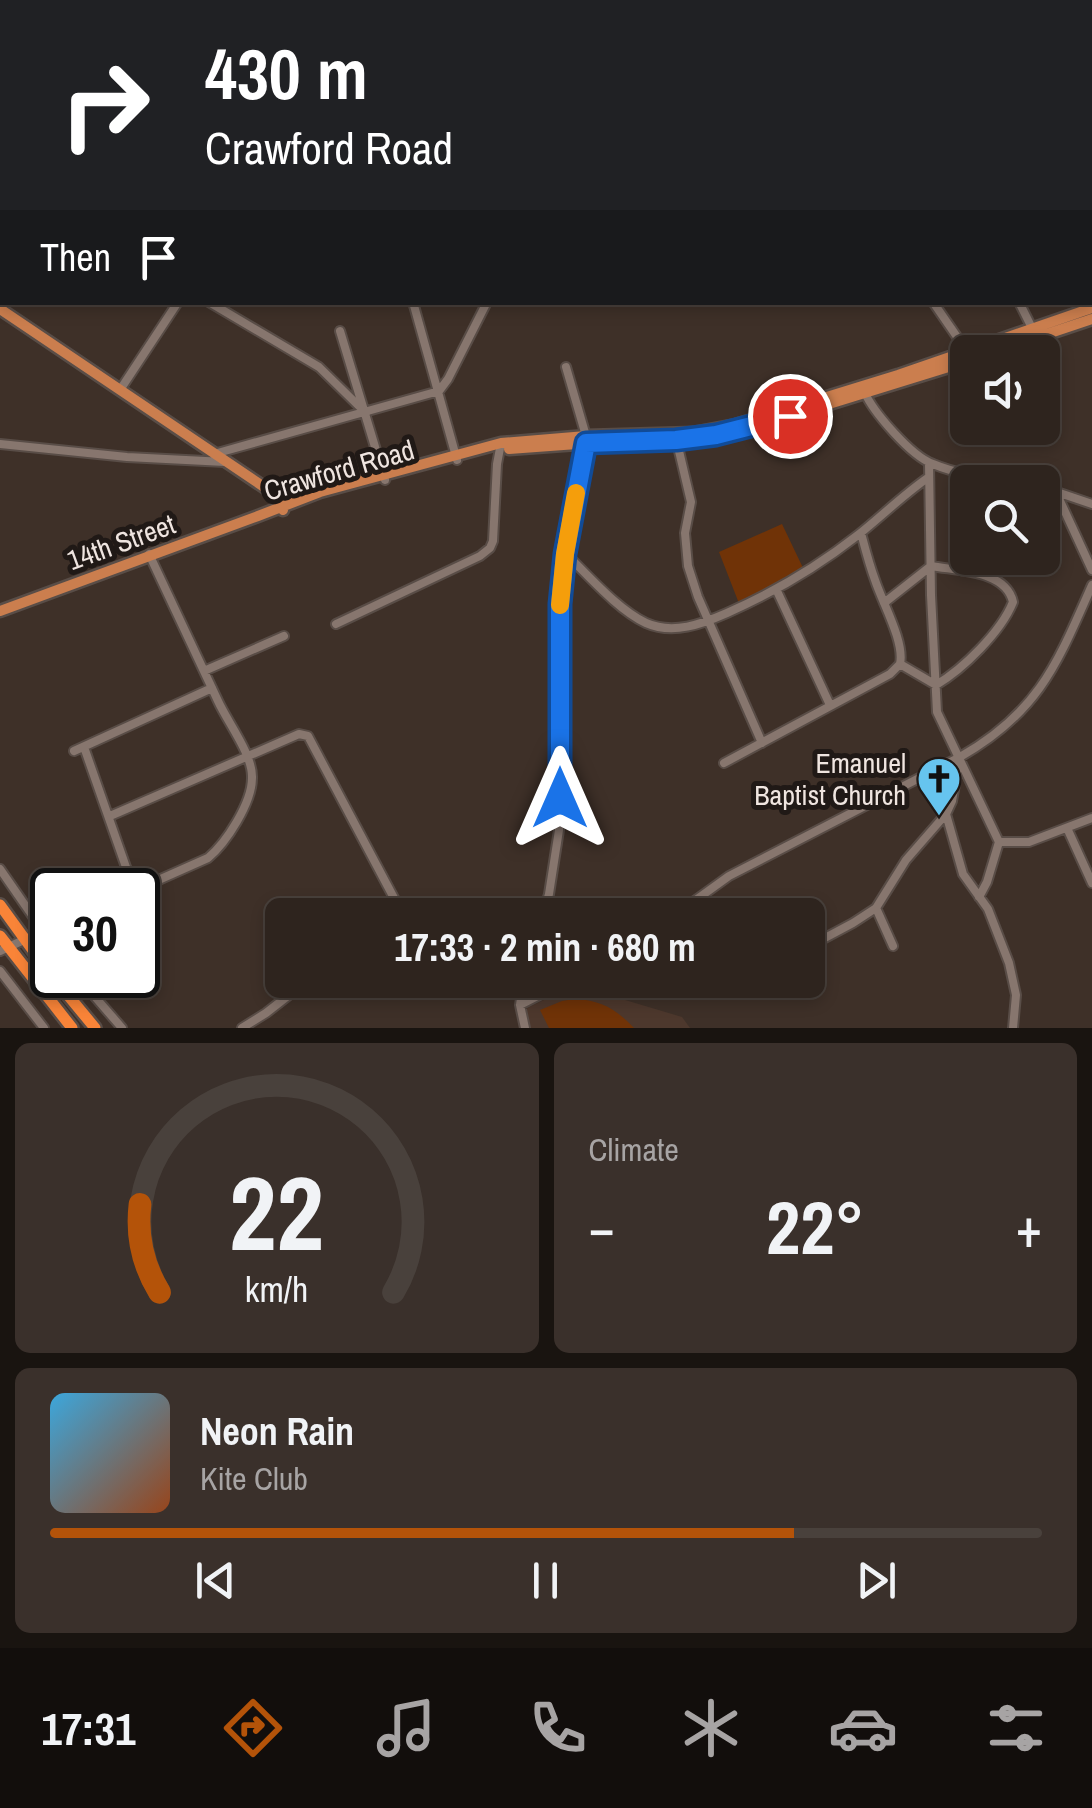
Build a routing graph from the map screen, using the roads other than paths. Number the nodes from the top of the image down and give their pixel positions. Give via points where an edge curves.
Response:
1 (176, 305) edge
2 (213, 305) edge
3 (414, 305) edge
4 (485, 305) edge
5 (935, 305) edge
6 (1021, 305) edge
7 (1092, 308) edge
8 (0, 309) edge
9 (1092, 319) edge
10 (340, 331) dead end
11 (1035, 333) junction
12 (953, 335) edge
13 (1029, 335) edge
14 (1031, 335) edge
15 (950, 361) edge
16 (566, 367) dead end
17 (120, 390) junction
18 (864, 390) junction
19 (439, 391) junction
20 (366, 413) junction
21 (676, 437) junction
22 (586, 440) junction
23 (0, 444) edge
24 (500, 446) junction
25 (214, 454) junction
26 (457, 457) junction
27 (226, 462) junction
28 (928, 463) junction
29 (950, 469) edge
30 (384, 477) junction
31 (929, 477) junction
32 (258, 484) junction
33 (1060, 492) edge
34 (271, 493) junction
35 (297, 499) junction
36 (1060, 501) edge
37 (1092, 504) edge
38 (281, 508) junction
39 (258, 516) junction
40 (860, 532) junction
41 (150, 554) junction
42 (565, 554) junction
43 (931, 566) junction
44 (1092, 570) edge
45 (1092, 585) edge
46 (776, 591) junction
47 (884, 603) junction
48 (0, 611) edge
49 (709, 621) junction
50 (336, 624) dead end
51 (284, 636) dead end
52 (900, 664) junction
53 (204, 672) junction
54 (936, 685) junction
55 (212, 688) junction
56 (830, 705) junction
57 (762, 743) junction
58 (84, 746) junction
59 (74, 752) dead end
60 (247, 756) junction
61 (960, 756) junction
62 (724, 763) dead end
63 (946, 814) junction
64 (110, 816) junction
65 (1092, 818) edge
66 (1067, 828) junction
67 (999, 842) junction
68 (128, 868) edge
69 (0, 869) edge
70 (160, 879) edge
71 (1092, 883) edge
72 (979, 896) junction
73 (394, 898) edge
74 (549, 898) edge
75 (699, 898) edge
76 (0, 905) edge
77 (876, 908) junction
78 (30, 913) edge
79 (0, 936) edge
80 (30, 938) edge
81 (825, 938) edge
82 (25, 940) junction
83 (893, 946) dead end
84 (4, 949) edge
85 (0, 971) edge
86 (96, 998) edge
87 (285, 998) edge
88 (521, 998) edge
89 (534, 998) edge
90 (520, 1005) junction
91 (39, 1027) edge
92 (72, 1028) edge
93 (95, 1028) edge
94 (122, 1028) edge
95 (242, 1028) edge
96 (526, 1028) edge
97 (1013, 1028) edge

1 - 17 street
2 - 20 street via 319,368
3 - 19 street
4 - 19 street
5 - 12 street
6 - 11 street
7 - 11 main road
8 - 17 main road
9 - 11 main road
10 - 20 street
11 - 13 main road
11 - 14 main road
15 - 18 main road
16 - 22 street
17 - 25 main road
18 - 21 main road, Crawford Road via 748,428
18 - 28 street via 883,420
19 - 20 street
19 - 26 street
20 - 25 street
20 - 30 street
21 - 22 main road, Crawford Road
21 - 49 street via 691,502 688,566
22 - 24 main road, Crawford Road
22 - 42 street
23 - 27 street
24 - 26 main road, Crawford Road
24 - 50 street via 498,525 486,553
25 - 27 main road
26 - 30 main road, Crawford Road
27 - 32 main road
28 - 29 street
28 - 31 street
30 - 35 main road, Crawford Road
30 - 38 main road, Crawford Road
31 - 40 street
31 - 43 street
32 - 34 main road
32 - 38 main road
32 - 39 main road
33 - 37 street
34 - 35 main road
34 - 38 main road
35 - 38 main road, Crawford Road
36 - 44 street
38 - 39 main road, Crawford Road
39 - 41 main road, 14th Street
40 - 46 street
40 - 47 street
41 - 48 main road, 14th Street
41 - 53 street
42 - 49 street via 646,623 664,628
42 - 74 street via 558,830
43 - 47 street
43 - 54 street
43 - 54 street via 995,579 1013,602 966,663
45 - 61 street via 1049,677 1006,725
46 - 49 street
46 - 56 street
47 - 52 street
49 - 57 street
51 - 53 street
52 - 54 street
52 - 56 street
53 - 55 street
54 - 61 street via 938,712
55 - 58 street
55 - 60 street
56 - 57 street
57 - 62 street
58 - 59 street
58 - 64 street
60 - 64 street
60 - 70 street via 251,788 229,835 208,858
60 - 73 street via 308,736
61 - 63 street
61 - 67 street
61 - 75 street
63 - 72 street via 963,874
63 - 77 street
64 - 68 street
65 - 66 street
66 - 67 street via 1029,842
66 - 71 street
67 - 72 street
69 - 78 street
72 - 97 street via 1014,982
76 - 82 highway
77 - 81 street
77 - 83 street
79 - 84 highway
80 - 82 street
82 - 84 street
82 - 93 highway
84 - 92 highway
85 - 91 street
86 - 94 street
87 - 95 street
88 - 90 street
89 - 90 street
90 - 96 street

